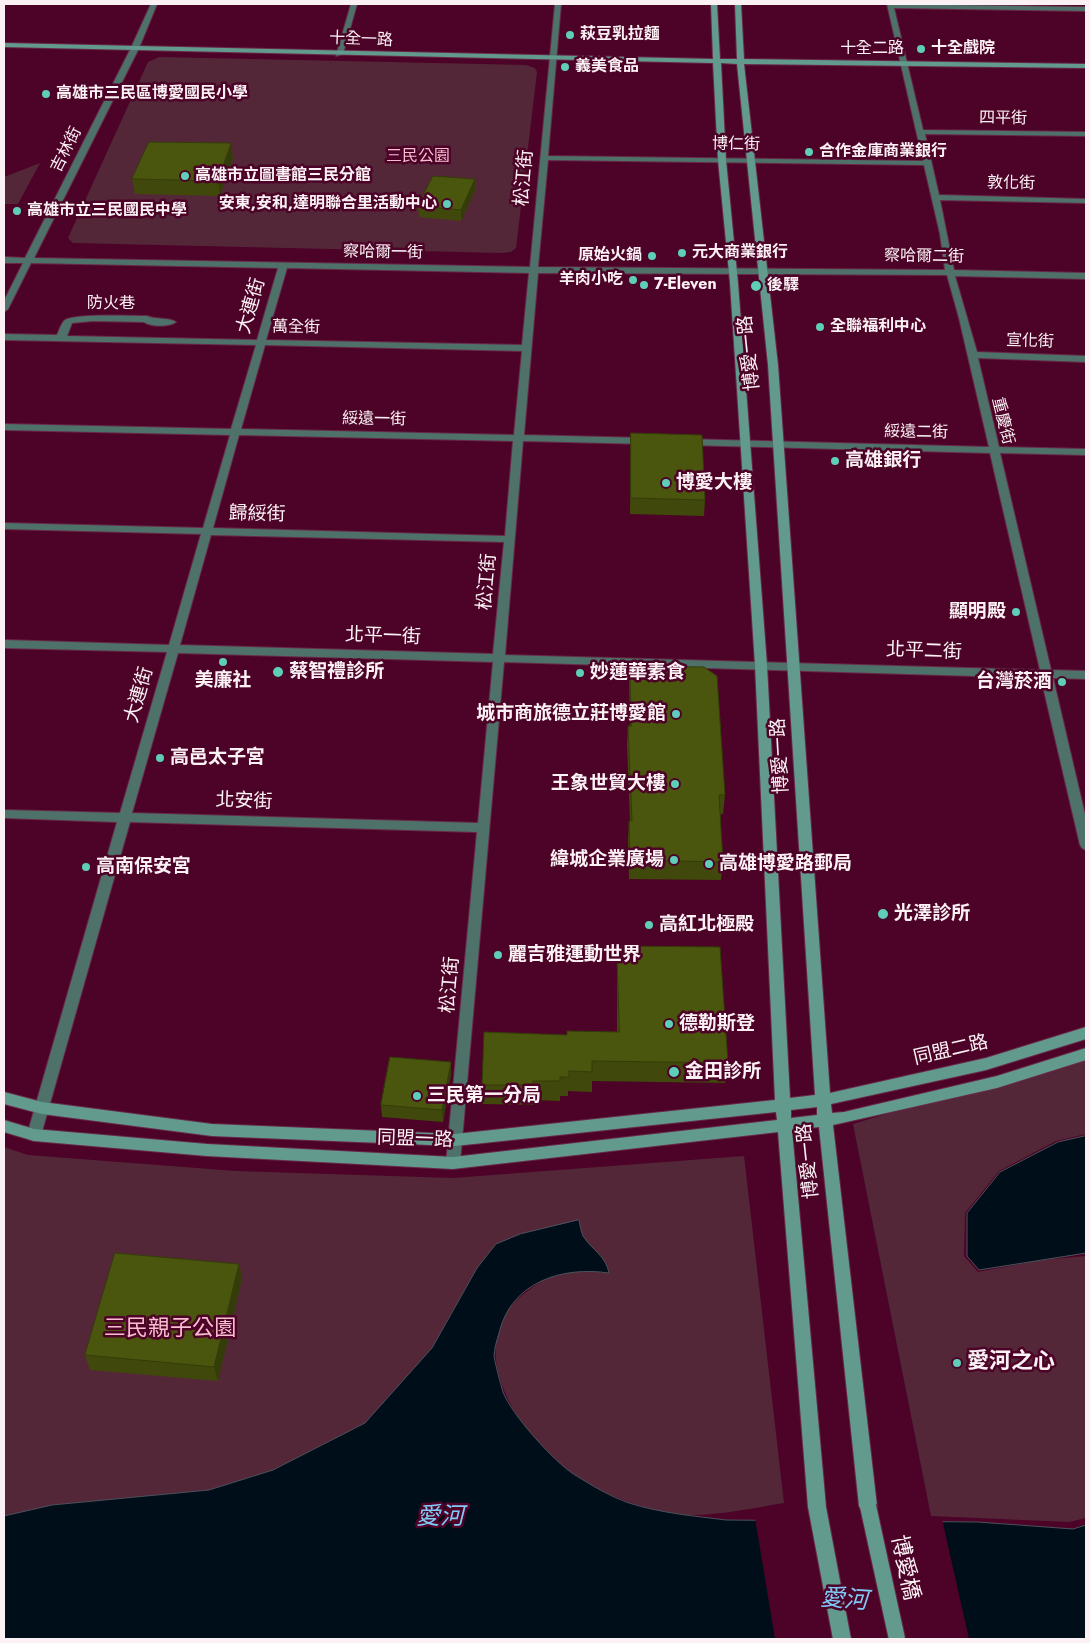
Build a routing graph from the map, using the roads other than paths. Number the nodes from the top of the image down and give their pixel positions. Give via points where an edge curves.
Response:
1 (154, 4) edge
2 (354, 4) edge
3 (558, 4) edge
4 (714, 4) edge
5 (738, 4) edge
6 (890, 5) edge
7 (1085, 9) edge
8 (4, 45) edge
9 (135, 48) junction
10 (339, 54) junction
11 (553, 60) junction
12 (718, 62) junction
13 (740, 62) junction
14 (904, 63) junction
15 (1086, 66) edge
16 (920, 132) junction
17 (1086, 134) edge
18 (544, 158) junction
19 (722, 160) junction
20 (750, 161) junction
21 (928, 163) junction
22 (936, 197) junction
23 (1086, 201) edge
24 (4, 260) edge
25 (28, 260) junction
26 (283, 266) junction
27 (534, 270) junction
28 (733, 270) junction
29 (761, 270) junction
30 (950, 272) junction
31 (1086, 276) edge
32 (4, 309) edge
33 (171, 322) dead end
34 (4, 337) edge
35 (61, 338) junction
36 (261, 342) junction
37 (527, 348) junction
38 (972, 355) junction
39 (1086, 358) edge
40 (4, 427) edge
41 (235, 432) junction
42 (519, 438) junction
43 (654, 441) edge
44 (673, 442) edge
45 (744, 443) junction
46 (778, 444) junction
47 (994, 450) junction
48 (1086, 452) edge
49 (4, 526) edge
50 (207, 531) junction
51 (510, 539) junction
52 (4, 644) edge
53 (173, 648) junction
54 (499, 658) junction
55 (762, 665) junction
56 (795, 666) junction
57 (1046, 674) junction
58 (1086, 675) edge
59 (4, 814) edge
60 (125, 818) junction
61 (483, 828) junction
62 (1086, 845) edge
63 (1086, 1033) edge
64 (1086, 1054) edge
65 (4, 1098) edge
66 (823, 1100) junction
67 (783, 1106) junction
68 (42, 1108) junction
69 (825, 1121) junction
70 (4, 1126) edge
71 (785, 1126) junction
72 (34, 1135) junction
73 (455, 1140) junction
74 (453, 1163) junction
75 (868, 1506) joint
76 (842, 1639) edge
77 (896, 1639) edge

1 - 9 street, 吉林街
2 - 10 street
3 - 11 street, 松江街
4 - 12 main road, 博愛一路
5 - 13 main road, 博愛一路
6 - 7 street
6 - 14 street, 重慶街
8 - 9 main road, 十全一路
9 - 10 main road, 十全一路
9 - 25 street, 吉林街
10 - 11 main road, 十全一路
11 - 12 main road, 十全一路
11 - 18 street, 松江街
12 - 13 main road, 十全二路
12 - 19 main road, 博愛一路
13 - 14 main road, 十全二路
13 - 20 main road, 博愛一路
14 - 15 main road, 十全二路
14 - 16 street, 重慶街
16 - 17 street, 四平街
16 - 21 street, 重慶街
18 - 19 street, 博仁街
18 - 27 street, 松江街
19 - 20 street, 博仁街
19 - 28 main road, 博愛一路
20 - 21 street, 博仁街
20 - 29 main road, 博愛一路
21 - 22 street, 重慶街
22 - 23 street, 敦化街
22 - 30 street, 重慶街
24 - 25 street, 察哈爾一街
25 - 26 street, 察哈爾一街
25 - 32 street, 吉林街
26 - 27 street, 察哈爾一街
26 - 36 street, 大連街
27 - 28 street, 察哈爾一街
27 - 37 street, 松江街
28 - 29 street, 察哈爾一街
28 - 45 main road, 博愛一路
29 - 30 street, 察哈爾二街
29 - 46 main road, 博愛一路
30 - 31 street, 察哈爾二街
30 - 38 street, 重慶街
33 - 35 street, 防火巷 via 93,318 68,321
34 - 35 street, 萬全街
35 - 36 street, 萬全街
36 - 37 street, 萬全街
36 - 41 street, 大連街
37 - 42 street, 松江街
38 - 39 street, 宣化街
38 - 47 street, 重慶街
40 - 41 street, 綏遠一街
41 - 42 street, 綏遠一街
41 - 50 street, 大連街
42 - 43 street, 綏遠一街
42 - 51 street, 松江街
44 - 45 street
45 - 46 street, 綏遠二街
45 - 55 main road, 博愛一路
46 - 47 street, 綏遠二街
46 - 56 main road, 博愛一路
47 - 48 street, 綏遠二街
47 - 57 street, 重慶街
49 - 50 street, 歸綏街
50 - 51 street, 歸綏街
50 - 53 street, 大連街
51 - 54 street, 松江街
52 - 53 street, 北平一街
53 - 54 street, 北平一街
53 - 60 street, 大連街
54 - 55 street, 北平一街
54 - 61 street, 松江街
55 - 56 street, 北平二街
55 - 67 main road, 博愛一路
56 - 57 street, 北平二街
56 - 66 main road, 博愛一路
57 - 58 street, 北平二街
57 - 62 street, 重慶街
59 - 60 street, 北安街
60 - 61 street, 北安街
60 - 68 street, 大連街
61 - 73 street, 松江街
63 - 66 main road, 同盟二路 via 986,1064
64 - 69 main road via 997,1082
65 - 68 main road, 同盟一路
66 - 67 main road, 同盟一路
66 - 69 main road, 博愛一路
67 - 71 main road, 博愛一路
67 - 73 main road, 同盟一路
68 - 72 street, 大連街
68 - 73 main road, 同盟一路 via 212,1130
69 - 71 main road, 同盟一路
69 - 75 main road, 博愛一路
70 - 72 main road, 同盟一路
71 - 74 main road, 同盟一路
71 - 76 main road, 博愛一路 via 816,1506
72 - 74 main road, 同盟一路 via 207,1150
73 - 74 street, 松江街
75 - 77 main road, 博愛橋, bridge

